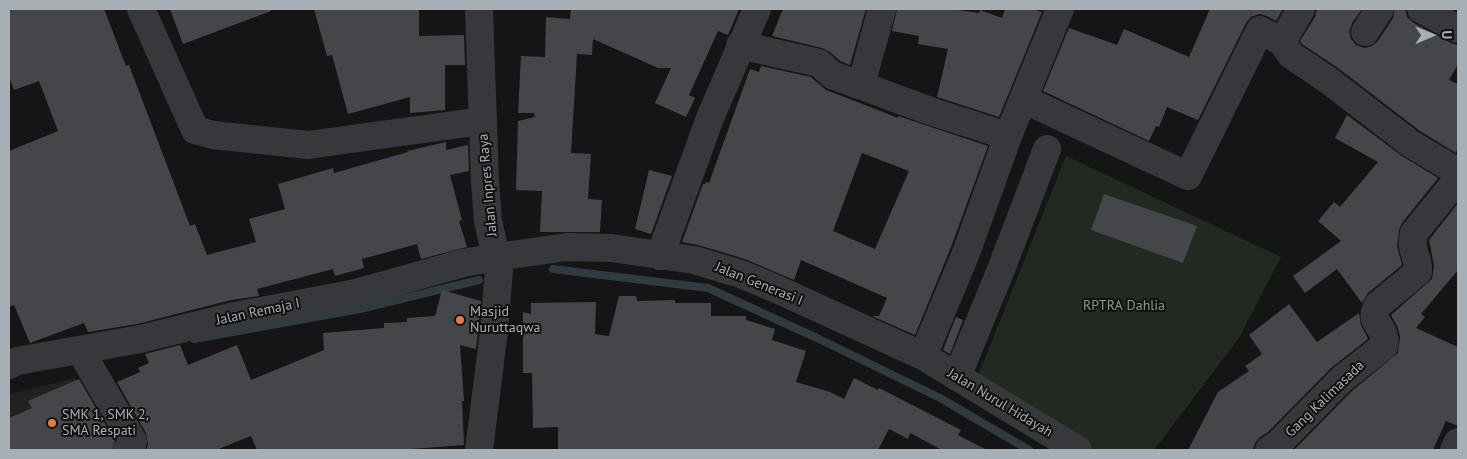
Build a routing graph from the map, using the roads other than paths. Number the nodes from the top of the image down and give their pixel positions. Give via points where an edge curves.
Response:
1 (142, 9) edge
2 (479, 9) edge
3 (757, 9) edge
4 (882, 9) edge
5 (1060, 9) edge
6 (1301, 9) edge
7 (1380, 9) edge
8 (1420, 9) edge
9 (1458, 29) edge
10 (1365, 32) dead end
11 (1282, 42) junction
12 (740, 45) junction
13 (861, 85) junction
14 (1023, 99) junction
15 (482, 121) junction
16 (1008, 136) junction
17 (1047, 149) dead end
18 (1458, 172) edge
19 (1458, 180) edge
20 (660, 256) junction
21 (486, 262) junction
22 (12, 356) edge
23 (923, 356) junction
24 (84, 357) junction
25 (957, 377) junction
26 (1458, 442) edge
27 (127, 450) edge
28 (479, 450) edge
29 (1077, 450) edge
30 (1269, 450) edge
31 (1454, 450) edge

1 - 15 street via 195,130 212,135 308,144
2 - 15 street, Jalan Inpres Raya
3 - 12 street
4 - 13 street
5 - 14 street
6 - 11 street
7 - 10 street
8 - 9 street
11 - 14 street via 1260,30 1188,176
11 - 18 street via 1291,55 1411,144
12 - 13 street via 819,63 832,75
12 - 20 street
13 - 16 street
14 - 16 street
15 - 21 street, Jalan Inpres Raya via 488,221
16 - 23 street via 966,253
17 - 25 street
19 - 30 street, Gang Kalimasada via 1414,233 1411,244 1419,262 1418,272 1374,312 1384,336 1384,346 1342,379
20 - 21 street, Jalan Generasi I via 611,248 567,247
20 - 23 street, Jalan Generasi I via 694,260 741,274
21 - 24 street, Jalan Remaja I via 356,293 230,317 140,339
21 - 28 street, Jalan Inpres Raya via 497,300
22 - 24 street, Jalan Remaja I
23 - 25 street, Jalan Nurul Hidayah
24 - 27 street via 133,441
25 - 29 street, Jalan Nurul Hidayah
26 - 31 street

